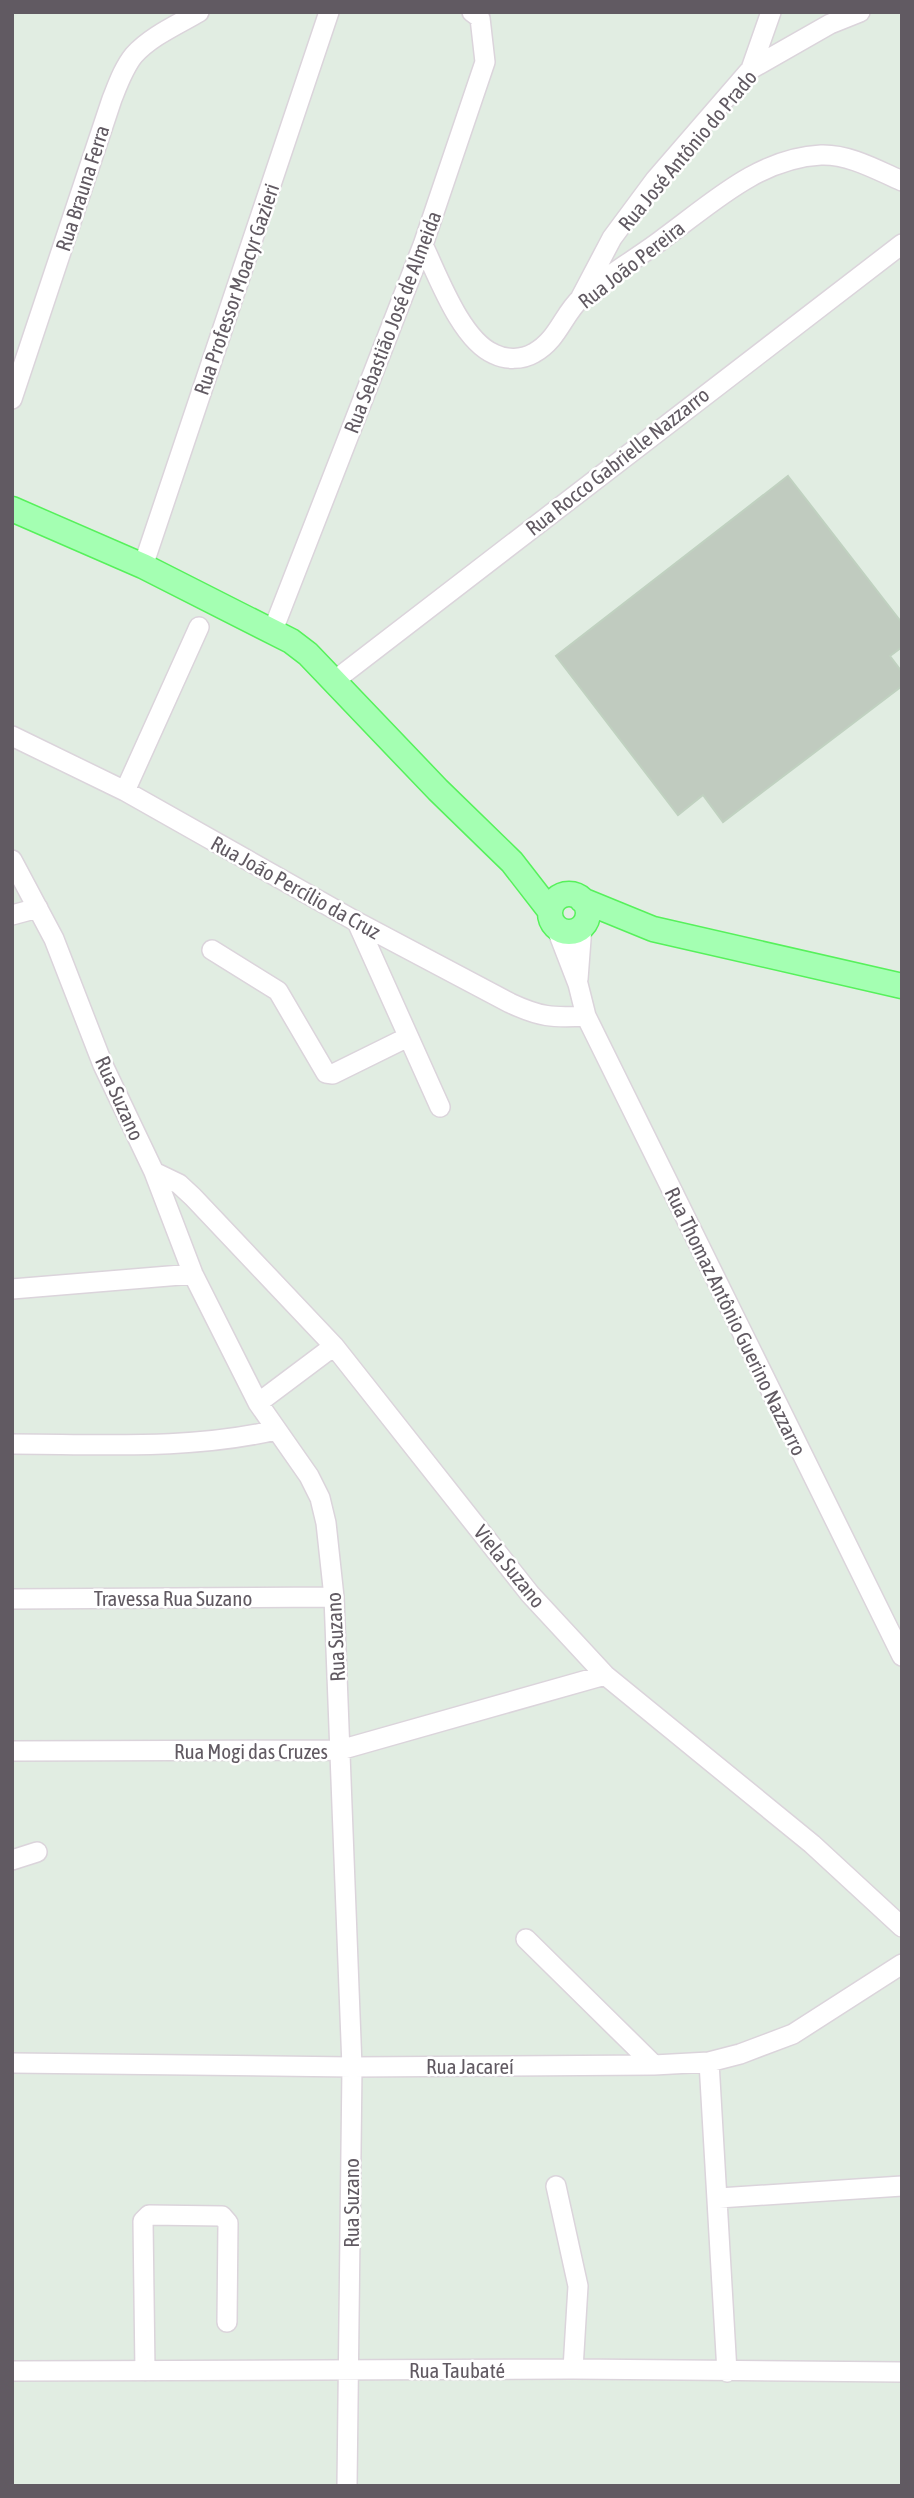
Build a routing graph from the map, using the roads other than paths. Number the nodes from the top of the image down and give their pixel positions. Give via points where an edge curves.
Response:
1 (199, 12) edge
2 (329, 12) edge
3 (472, 12) edge
4 (771, 12) edge
5 (860, 12) edge
6 (751, 69) junction
7 (902, 181) edge
8 (902, 244) edge
9 (423, 245) junction
10 (580, 298) junction
11 (12, 399) edge
12 (12, 509) edge
13 (143, 566) junction
14 (199, 627) dead end
15 (273, 630) junction
16 (334, 681) junction
17 (12, 736) edge
18 (125, 791) junction
19 (12, 860) edge
20 (512, 862) junction
21 (38, 908) junction
22 (580, 911) junction
23 (12, 915) edge
24 (553, 919) junction
25 (357, 922) junction
26 (212, 950) dead end
27 (578, 984) junction
28 (902, 986) edge
29 (586, 1016) junction
30 (408, 1037) junction
31 (440, 1107) dead end
32 (154, 1172) junction
33 (193, 1274) junction
34 (12, 1289) edge
35 (334, 1346) junction
36 (258, 1403) junction
37 (276, 1430) junction
38 (12, 1444) edge
39 (334, 1597) junction
40 (12, 1599) edge
41 (902, 1656) edge
42 (606, 1675) junction
43 (340, 1750) junction
44 (12, 1751) edge
45 (37, 1852) dead end
46 (12, 1860) edge
47 (902, 1927) edge
48 (526, 1939) dead end
49 (900, 1969) edge
50 (709, 2062) junction
51 (12, 2063) edge
52 (654, 2064) junction
53 (352, 2067) junction
54 (556, 2186) dead end
55 (902, 2186) edge
56 (719, 2198) junction
57 (227, 2322) dead end
58 (573, 2369) junction
59 (350, 2370) junction
60 (12, 2371) edge
61 (145, 2371) junction
62 (727, 2372) junction
63 (902, 2372) edge
64 (347, 2486) edge

1 - 11 street, Rua Brauna Ferra via 152,39 124,72
2 - 13 street, Rua Professor Moacyr Gazieri
3 - 9 street, Rua Sebastião José de Almeida via 480,19 485,62
4 - 6 street
5 - 6 street, Rua José Antônio do Prado
6 - 10 street, Rua José Antônio do Prado via 655,180 612,238
7 - 10 street, Rua João Pereira via 849,159 824,155 796,158 744,180 710,201
8 - 16 street, Rua Rocco Gabrielle Nazzarro
9 - 10 street, Rua João Pereira via 466,330 494,355 512,359 533,354 550,341
9 - 15 street, Rua Sebastião José de Almeida
12 - 13 main road
13 - 15 main road
14 - 18 street
15 - 16 main road
16 - 20 main road
17 - 18 street, Rua João Percílio da Cruz
18 - 25 street, Rua João Percílio da Cruz
19 - 21 street, Rua Suzano
20 - 22 main road
20 - 24 main road
21 - 23 street
21 - 32 street, Rua Suzano via 103,1065
22 - 24 main road via 578,930 566,932
22 - 24 main road via 565,895 555,900
22 - 27 street, Rua Thomaz Antônio Guerino Nazzarro
22 - 28 main road
24 - 27 street, Rua Thomaz Antônio Guerino Nazzarro
25 - 29 street, Rua João Percílio da Cruz via 532,1013 553,1018
25 - 30 street
26 - 30 street via 278,991 326,1073 333,1074
27 - 29 street, Rua Thomaz Antônio Guerino Nazzarro
29 - 41 street, Rua Thomaz Antônio Guerino Nazzarro
30 - 31 street
32 - 33 street, Rua Suzano
32 - 35 street, Viela Suzano via 193,1197
33 - 34 street
33 - 36 street, Rua Suzano
35 - 36 street
35 - 42 street, Viela Suzano via 530,1594
36 - 37 street, Rua Suzano
37 - 38 street via 238,1439 190,1442
37 - 39 street, Rua Suzano via 320,1498
39 - 40 street, Travessa Rua Suzano
39 - 43 street, Rua Suzano
42 - 43 street, Rua Mogi das Cruzes
42 - 47 street, Viela Suzano via 812,1844
43 - 44 street, Rua Mogi das Cruzes
43 - 53 street, Rua Suzano
45 - 46 street
48 - 52 street
49 - 50 street, Rua Jacareí via 793,2034
50 - 52 street, Rua Jacareí
50 - 56 street
51 - 53 street, Rua Jacareí
52 - 53 street, Rua Jacareí
53 - 59 street, Rua Suzano
54 - 58 street via 578,2287
55 - 56 street
56 - 62 street
57 - 61 street via 228,2223 222,2216 149,2215 143,2221
58 - 59 street, Rua Taubaté
58 - 62 street, Rua Taubaté
59 - 61 street, Rua Taubaté
59 - 64 street, Rua Suzano
60 - 61 street, Rua Taubaté
62 - 63 street, Rua Taubaté

